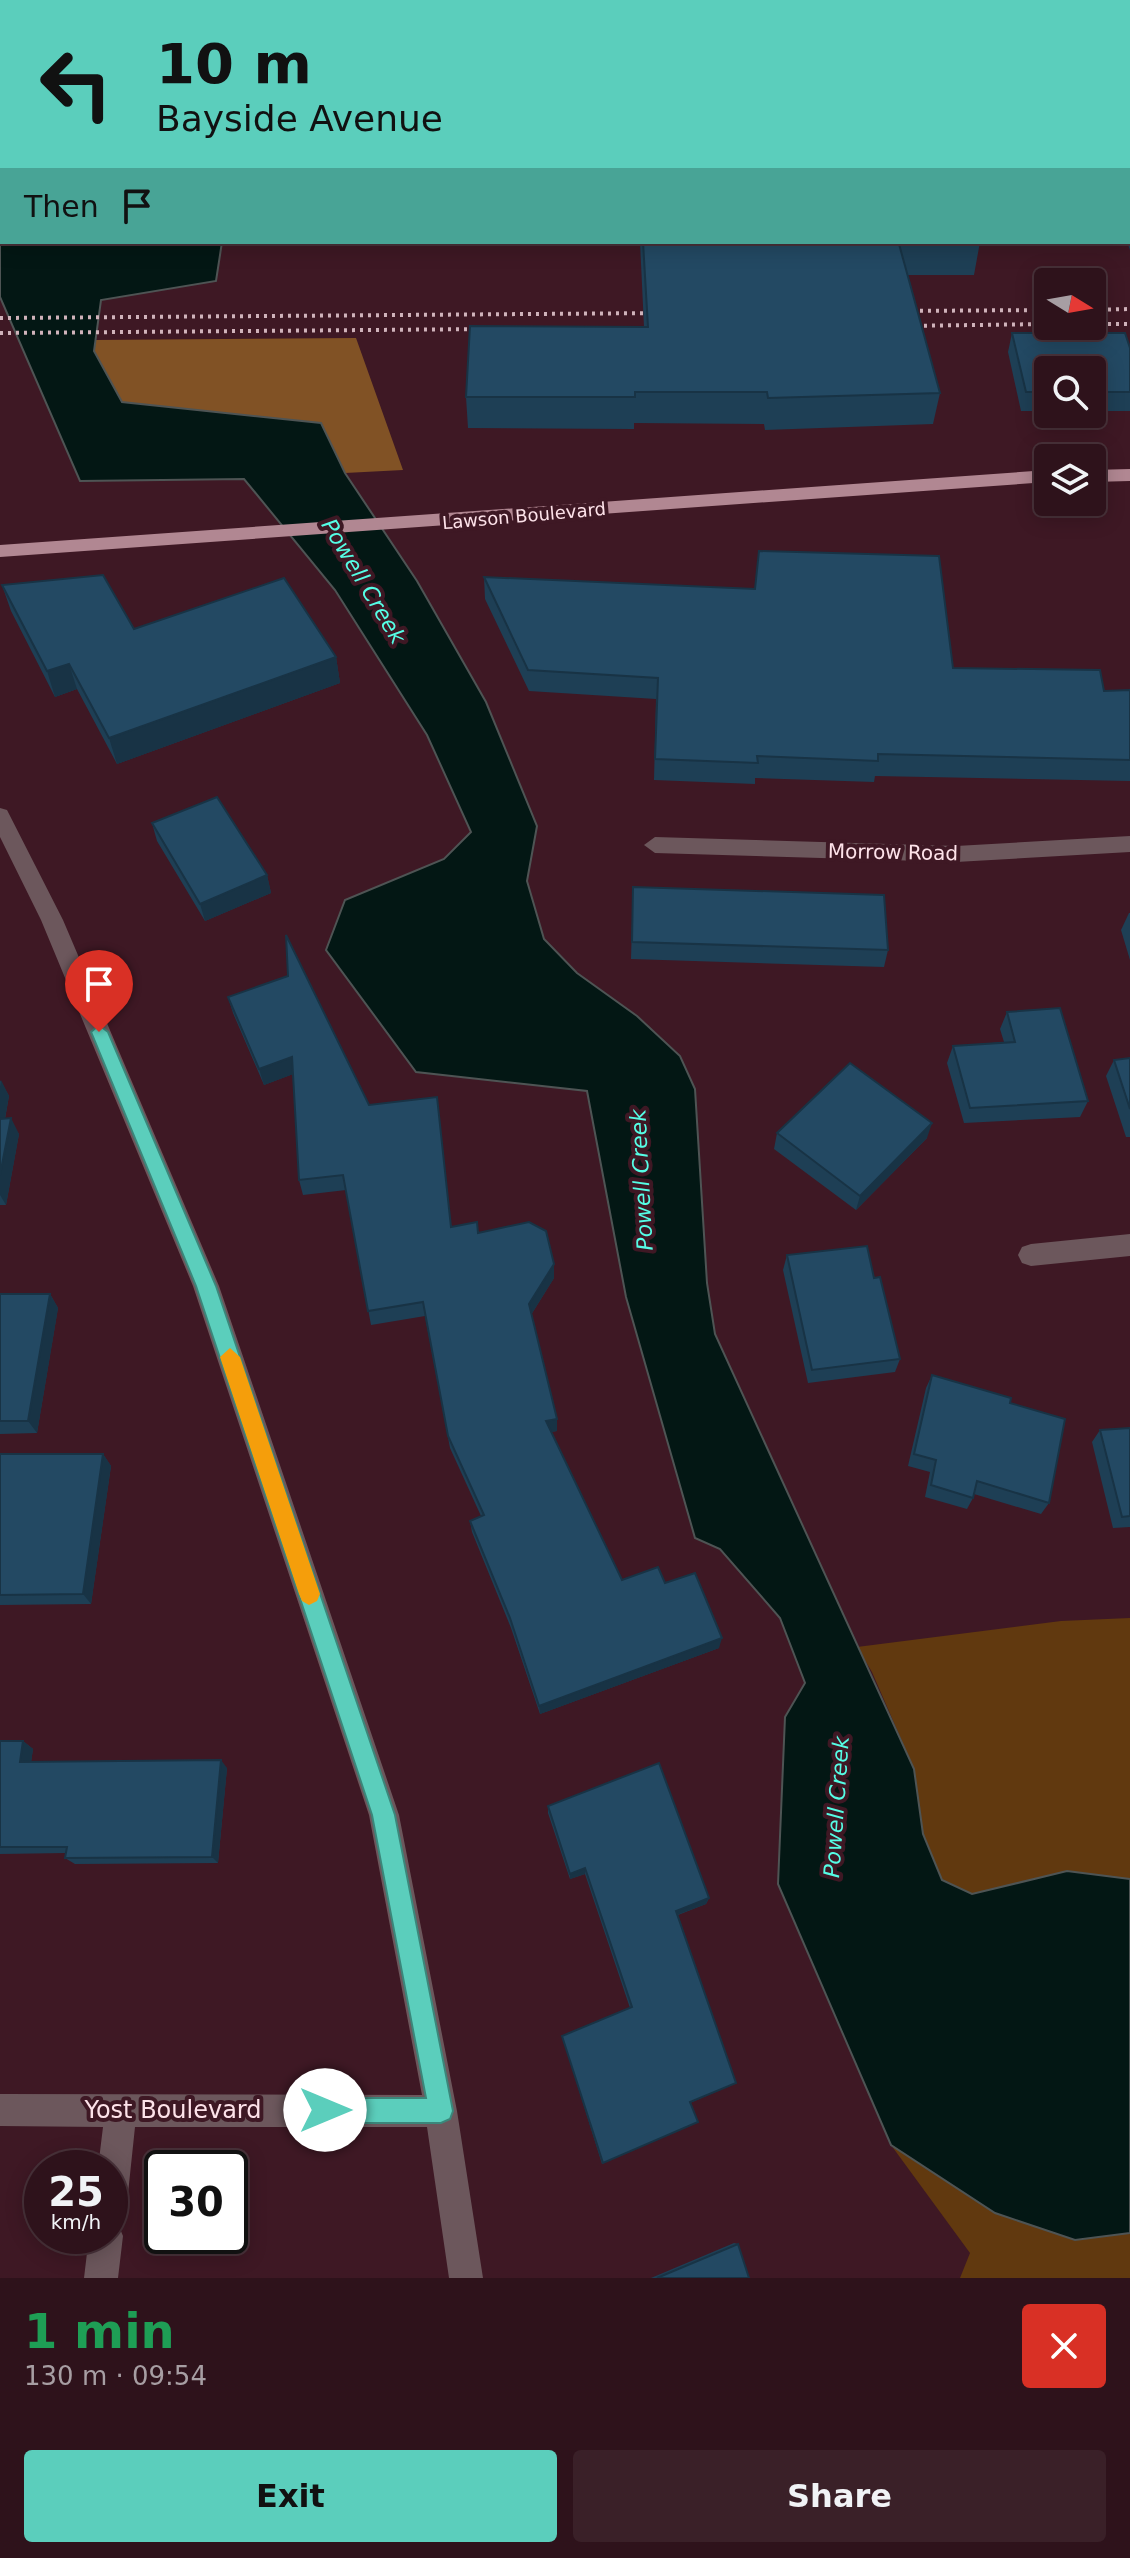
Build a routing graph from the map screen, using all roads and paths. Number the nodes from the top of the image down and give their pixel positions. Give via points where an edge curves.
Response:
1 (1130, 475) edge
2 (1106, 476) edge
3 (1034, 477) edge
4 (0, 551) edge
5 (0, 816) edge
6 (1130, 844) edge
7 (655, 845) dead end
8 (1130, 1245) edge
9 (1031, 1255) dead end
10 (0, 2110) edge
11 (121, 2110) junction
12 (441, 2111) junction
13 (116, 2150) edge
14 (104, 2254) edge
15 (101, 2278) edge
16 (466, 2278) edge

1 - 2 main road
3 - 4 main road, Lawson Boulevard
5 - 12 street via 52,920 211,1301 384,1815
6 - 7 street, Morrow Road via 956,854
8 - 9 street
10 - 11 street, Yost Boulevard
11 - 12 street, Yost Boulevard
11 - 13 street
12 - 16 street
14 - 15 street

